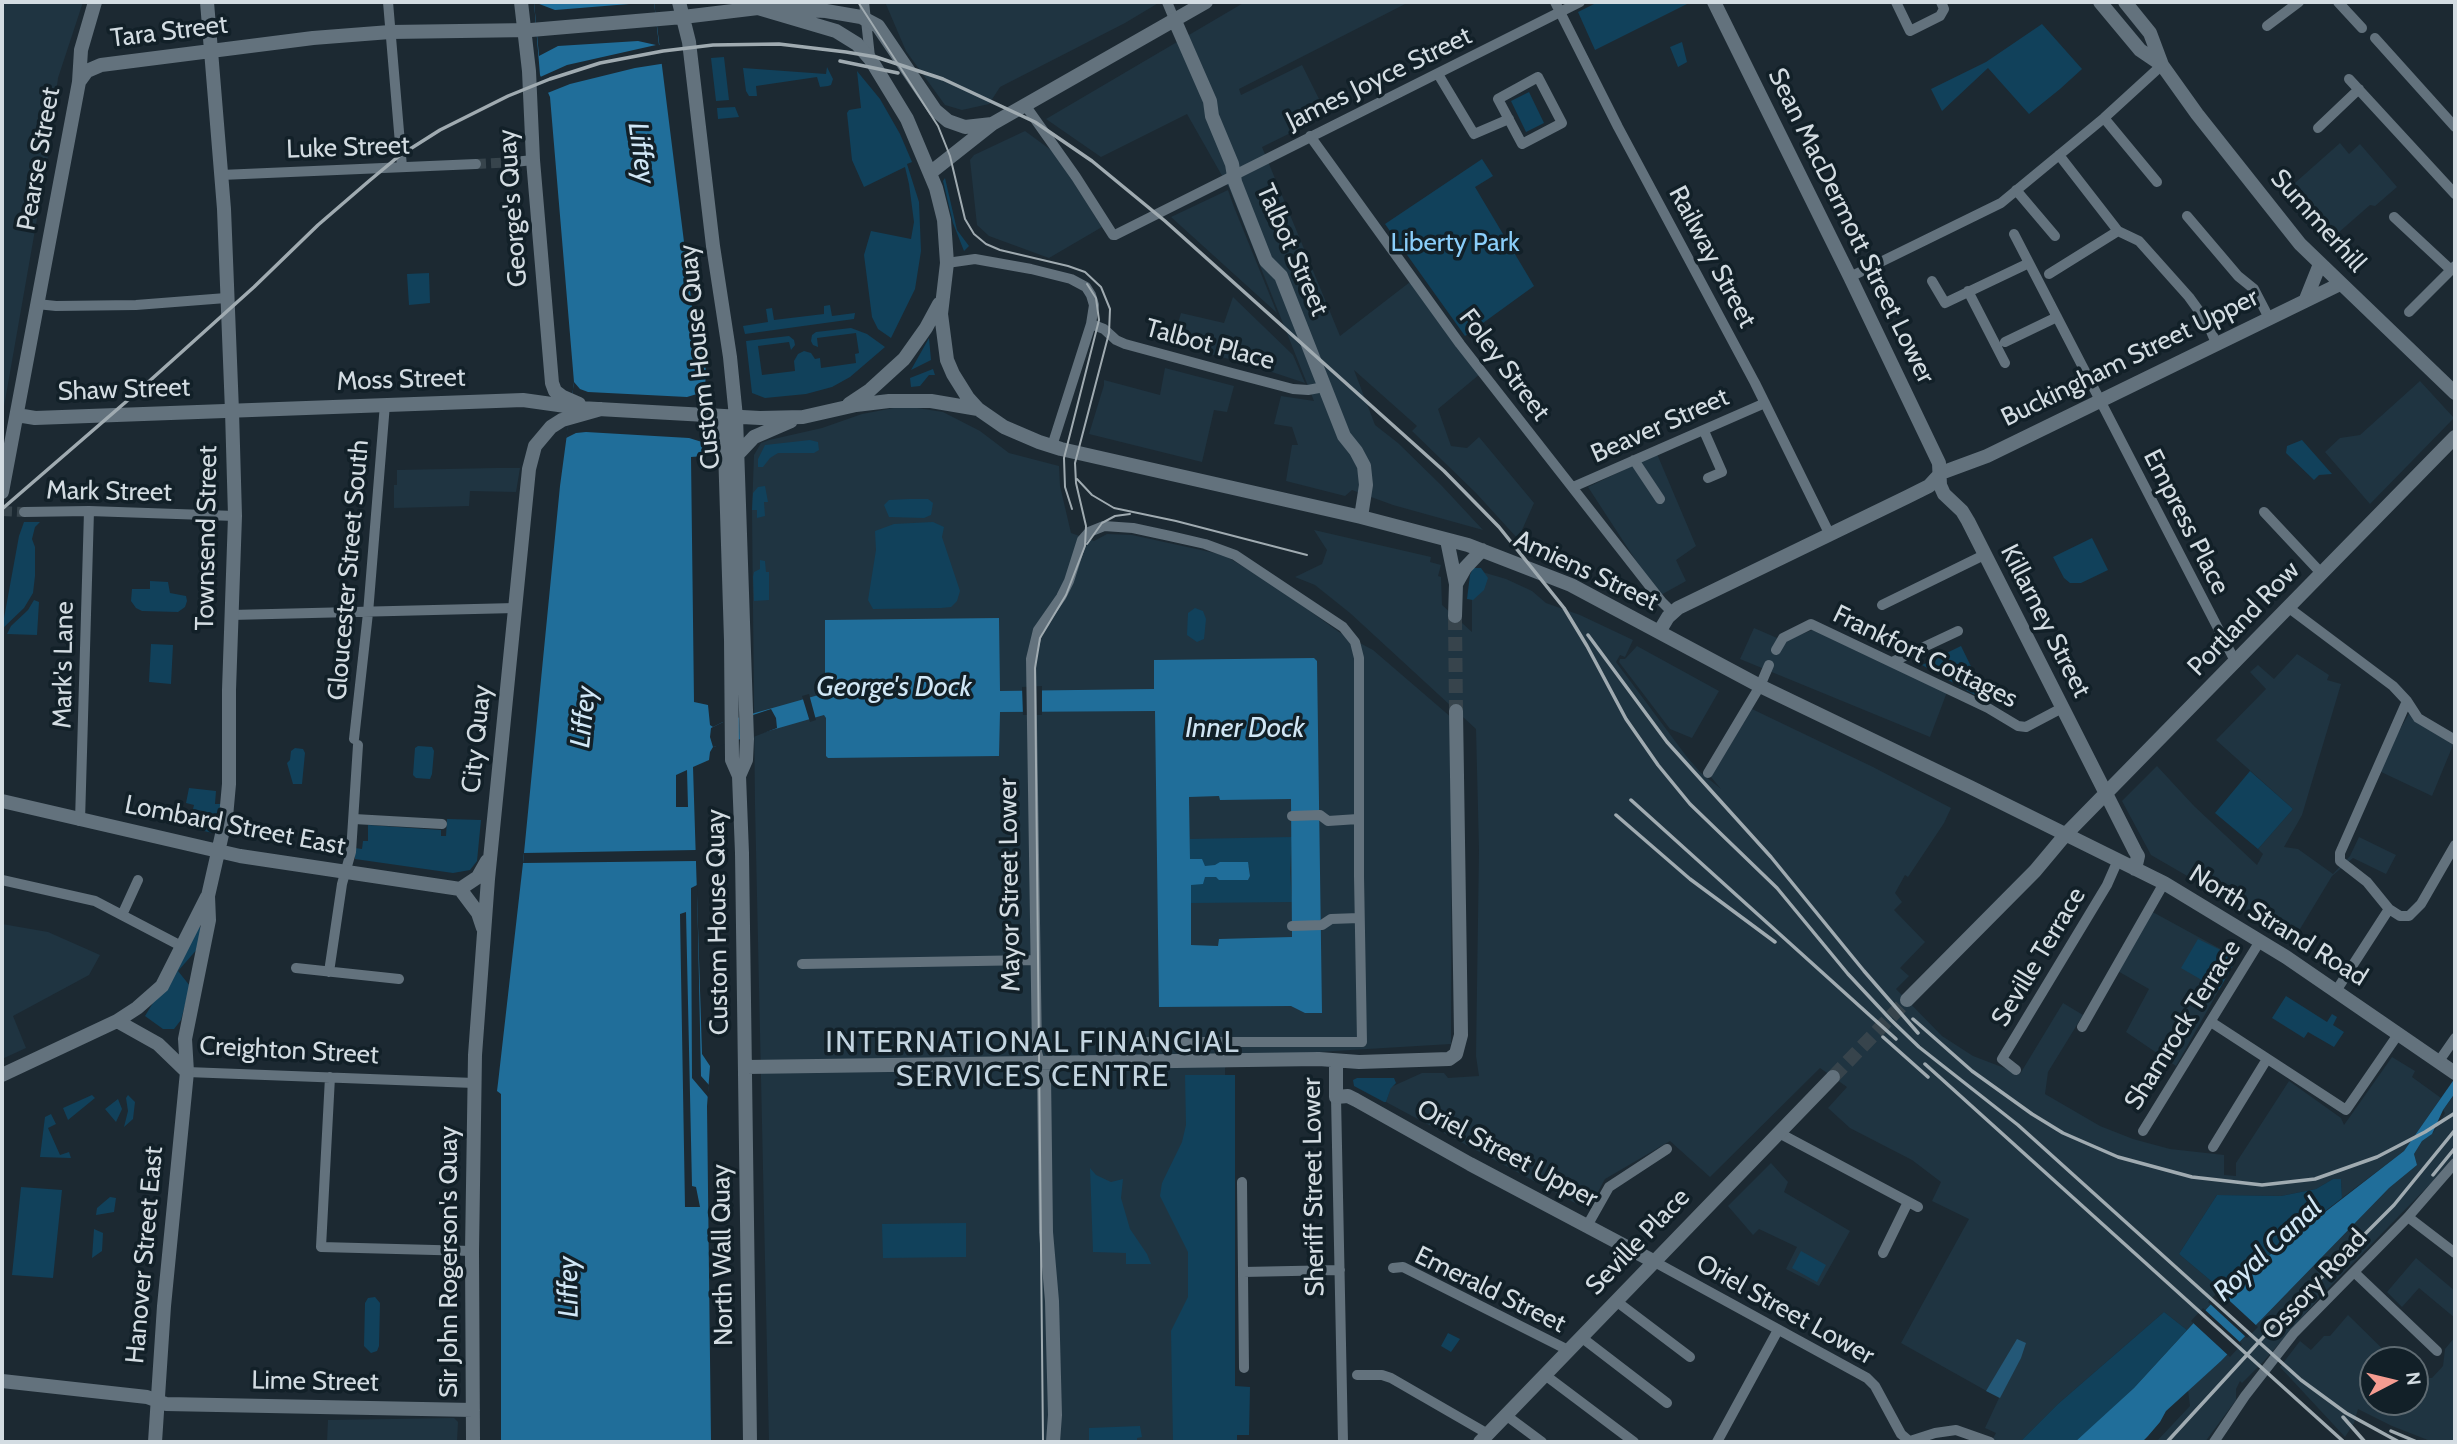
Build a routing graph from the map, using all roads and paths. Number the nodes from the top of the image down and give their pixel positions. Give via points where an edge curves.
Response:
1 (95, 2) edge
2 (208, 2) edge
3 (388, 2) edge
4 (521, 2) edge
5 (679, 2) edge
6 (865, 2) edge
7 (1167, 2) edge
8 (1206, 2) edge
9 (1555, 2) edge
10 (1580, 2) edge
11 (1714, 2) edge
12 (1896, 2) edge
13 (1941, 2) edge
14 (2101, 2) edge
15 (2125, 2) edge
16 (2299, 2) edge
17 (2338, 2) edge
18 (758, 8) junction
19 (1560, 12) junction
20 (682, 17) junction
21 (1175, 21) junction
22 (872, 23) junction
23 (2267, 26) dead end
24 (2361, 29) dead end
25 (528, 30) junction
26 (390, 32) junction
27 (2375, 38) dead end
28 (212, 52) junction
29 (871, 60) junction
30 (2162, 65) junction
31 (1437, 74) junction
32 (2349, 79) dead end
33 (79, 82) junction
34 (2359, 89) junction
35 (1025, 105) junction
36 (2104, 118) junction
37 (1509, 119) junction
38 (992, 124) junction
39 (2455, 127) edge
40 (2318, 128) dead end
41 (1311, 136) junction
42 (2059, 155) junction
43 (533, 160) junction
44 (514, 162) tunnel mouth
45 (476, 164) tunnel mouth
46 (401, 167) junction
47 (930, 173) junction
48 (221, 175) junction
49 (1234, 176) junction
50 (2157, 182) dead end
51 (2016, 190) junction
52 (2455, 194) edge
53 (2187, 216) dead end
54 (2394, 218) dead end
55 (2118, 231) junction
56 (2014, 234) dead end
57 (2055, 236) dead end
58 (947, 262) junction
59 (2029, 263) junction
60 (2320, 264) junction
61 (2453, 268) edge
62 (2049, 274) dead end
63 (1850, 277) junction
64 (1932, 281) dead end
65 (2340, 284) junction
66 (1968, 291) junction
67 (226, 298) junction
68 (2306, 299) junction
69 (942, 300) junction
70 (37, 304) junction
71 (2409, 312) dead end
72 (2057, 317) junction
73 (2269, 318) junction
74 (1091, 324) junction
75 (2005, 342) dead end
76 (2216, 343) junction
77 (2006, 363) dead end
78 (1324, 387) junction
79 (2455, 393) edge
80 (2100, 401) junction
81 (1765, 403) junction
82 (385, 404) junction
83 (840, 408) junction
84 (570, 409) junction
85 (978, 409) junction
86 (232, 411) junction
87 (17, 415) junction
88 (730, 417) junction
89 (803, 417) junction
90 (1704, 431) junction
91 (2455, 437) edge
92 (1052, 446) junction
93 (737, 454) junction
94 (1634, 460) junction
95 (1941, 473) junction
96 (1708, 478) dead end
97 (1573, 487) junction
98 (2, 492) edge
99 (1660, 499) dead end
100 (89, 511) junction
101 (24, 512) tunnel mouth
102 (2264, 512) dead end
103 (235, 516) junction
104 (1361, 517) junction
105 (1829, 533) junction
106 (1447, 540) junction
107 (1482, 550) junction
108 (1984, 555) junction
109 (2322, 575) junction
110 (1456, 584) junction
111 (1882, 605) dead end
112 (2289, 607) junction
113 (515, 608) junction
114 (1672, 612) junction
115 (368, 613) junction
116 (231, 615) junction
117 (1455, 616) tunnel mouth
118 (1958, 631) dead end
119 (1659, 632) junction
120 (1776, 650) dead end
121 (1892, 662) junction
122 (2236, 663) junction
123 (1769, 665) dead end
124 (1760, 686) junction
125 (2407, 701) junction
126 (2062, 708) junction
127 (1457, 711) tunnel mouth
128 (2455, 740) edge
129 (1708, 773) dead end
130 (739, 776) junction
131 (2105, 795) junction
132 (2, 801) edge
133 (1292, 816) dead end
134 (354, 819) junction
135 (1358, 819) junction
136 (80, 821) junction
137 (442, 824) dead end
138 (2066, 834) junction
139 (492, 835) junction
140 (2455, 845) edge
141 (219, 851) junction
142 (2118, 860) junction
143 (2135, 869) junction
144 (345, 872) junction
145 (2, 880) edge
146 (138, 880) dead end
147 (2164, 883) junction
148 (460, 889) junction
149 (208, 896) junction
150 (2389, 909) junction
151 (122, 915) junction
152 (1359, 918) junction
153 (1292, 926) dead end
154 (485, 936) junction
155 (2260, 941) junction
156 (184, 947) junction
157 (1035, 960) junction
158 (802, 964) dead end
159 (296, 968) dead end
160 (329, 972) junction
161 (399, 979) dead end
162 (2336, 991) junction
163 (1907, 1000) tunnel mouth
164 (117, 1021) junction
165 (2211, 1022) junction
166 (2082, 1027) dead end
167 (2399, 1033) junction
168 (2455, 1038) edge
169 (1148, 1042) dead end
170 (2267, 1059) junction
171 (1336, 1061) junction
172 (1040, 1063) junction
173 (2446, 1066) edge
174 (746, 1067) junction
175 (2016, 1070) dead end
176 (187, 1072) junction
177 (2, 1075) edge
178 (330, 1077) junction
179 (1833, 1077) tunnel mouth
180 (474, 1083) junction
181 (1336, 1097) junction
182 (2143, 1131) dead end
183 (1779, 1133) junction
184 (2213, 1147) dead end
185 (1667, 1149) dead end
186 (2455, 1163) edge
187 (2452, 1175) edge
188 (1242, 1182) dead end
189 (1908, 1202) junction
190 (1919, 1207) dead end
191 (2408, 1217) junction
192 (1587, 1226) junction
193 (472, 1251) junction
194 (1883, 1253) dead end
195 (2455, 1253) edge
196 (1653, 1261) junction
197 (1393, 1268) dead end
198 (1340, 1270) junction
199 (1243, 1272) junction
200 (2354, 1272) junction
201 (1616, 1301) junction
202 (1778, 1330) junction
203 (1581, 1337) junction
204 (1568, 1350) junction
205 (2437, 1351) dead end
206 (1690, 1357) dead end
207 (1244, 1368) dead end
208 (1357, 1375) dead end
209 (1545, 1375) junction
210 (2, 1381) edge
211 (157, 1402) junction
212 (1667, 1403) dead end
213 (473, 1410) junction
214 (1507, 1416) junction
215 (1484, 1438) edge
216 (1908, 1441) edge
217 (155, 1442) edge
218 (472, 1442) edge
219 (750, 1442) edge
220 (1053, 1442) edge
221 (1343, 1442) edge
222 (1542, 1442) edge
223 (1634, 1442) edge
224 (1717, 1442) edge
225 (1990, 1442) edge
226 (2214, 1442) edge

1 - 33 main road, Pearse Street via 81,50
2 - 28 main road, Townsend Street
3 - 26 street
4 - 25 main road, George's Quay
5 - 20 main road, Custom House Quay
6 - 22 street
7 - 21 street, Talbot Street
8 - 21 main road
9 - 19 street, Railway Street
10 - 19 street, James Joyce Street
11 - 63 main road, Sean MacDermott Street Lower
12 - 13 street via 1910,31 1940,16
14 - 30 main road, Summerhill via 2140,50
15 - 30 main road, Summerhill via 2153,39
16 - 23 street
17 - 24 street
18 - 20 main road, Tara Street
18 - 22 main road via 826,11
18 - 29 main road via 836,31
19 - 31 street, James Joyce Street
19 - 81 street, Railway Street
20 - 25 main road, Tara Street
20 - 88 main road, Custom House Quay via 730,357
21 - 35 main road
21 - 49 main road, Talbot Street via 1210,100
22 - 29 street
22 - 38 main road via 940,116 965,127
25 - 26 main road, Tara Street
25 - 43 main road, George's Quay
26 - 28 main road, Tara Street
26 - 46 street
27 - 39 street
28 - 33 main road, Tara Street via 101,65 87,71
28 - 48 main road, Townsend Street
29 - 47 main road via 907,119
30 - 36 street
30 - 60 main road, Summerhill via 2231,159
31 - 37 street via 1474,134
31 - 41 street, James Joyce Street
32 - 34 street
33 - 70 main road, Pearse Street
34 - 40 street
34 - 52 street
35 - 38 main road
35 - 49 street, James Joyce Street via 1113,235
36 - 42 street
36 - 50 street
37 - 37 street via 1498,99 1538,77 1562,122 1522,144
38 - 47 main road
41 - 49 street, James Joyce Street
41 - 97 street, Foley Street via 1460,344
42 - 51 street
42 - 55 street
43 - 44 street
43 - 84 main road, George's Quay via 552,383
45 - 46 street, Luke Street
46 - 48 street, Luke Street
47 - 58 main road via 944,220
48 - 67 main road, Townsend Street
49 - 78 main road, Talbot Street via 1266,261 1281,276
51 - 57 street
51 - 63 street via 1994,207
53 - 73 street via 2254,289
54 - 61 street
55 - 62 street
55 - 76 street via 2139,241 2189,297
56 - 59 street, Empress Place
58 - 69 main road
58 - 74 street via 994,261 1071,279 1091,295
59 - 66 street
59 - 72 street, Empress Place
60 - 65 main road, Summerhill
60 - 68 main road
61 - 71 street
63 - 95 main road, Sean MacDermott Street Lower
64 - 66 street via 1945,303
65 - 68 main road, Buckingham Street Upper
65 - 79 main road, Summerhill
66 - 77 street
67 - 70 street via 135,305
67 - 86 main road, Townsend Street
68 - 73 main road, Buckingham Street Upper
69 - 83 main road via 896,368
69 - 85 main road via 947,360
70 - 87 main road, Pearse Street
72 - 75 street
72 - 80 street, Empress Place
73 - 76 main road, Buckingham Street Upper
74 - 78 street, Talbot Place via 1116,341 1232,373 1293,389
74 - 92 street
76 - 80 main road, Buckingham Street Upper
78 - 104 main road, Talbot Street via 1344,436 1364,466
80 - 95 main road, Buckingham Street Upper
80 - 122 street, Empress Place
81 - 90 street, Beaver Street
81 - 105 street, Railway Street
82 - 84 main road, Moss Street via 523,400
82 - 86 main road, Moss Street
82 - 115 street, Gloucester Street South
83 - 85 main road via 906,400
83 - 89 main road
84 - 88 main road, Moss Street
84 - 113 main road, City Quay via 541,436 531,455
85 - 92 main road, Amiens Street via 1017,433
86 - 87 main road, Shaw Street
86 - 103 main road, Townsend Street
87 - 98 main road, Pearse Street
88 - 89 main road, Moss Street
88 - 93 main road, Custom House Quay
88 - 130 main road, Custom House Quay via 732,760
89 - 93 main road via 763,432
90 - 94 street, Beaver Street
90 - 96 street via 1722,472
91 - 109 main road, Portland Row
92 - 104 main road, Amiens Street
93 - 130 main road, Custom House Quay via 747,739
94 - 97 street, Beaver Street
94 - 99 street
95 - 105 main road, Buckingham Street Upper via 1929,486
95 - 108 main road, Killarney Street via 1944,494 1962,512
97 - 114 street, Foley Street
100 - 101 street, Mark Street
100 - 103 street, Mark Street
100 - 136 street, Mark's Lane
102 - 109 street
103 - 116 main road, Townsend Street
104 - 106 main road, Amiens Street
105 - 114 main road, Buckingham Street Upper
106 - 107 main road, Amiens Street
106 - 110 main road
107 - 110 main road
107 - 119 main road, Amiens Street via 1571,584
108 - 111 street
108 - 126 main road, Killarney Street
109 - 112 main road, Portland Row
110 - 117 main road
112 - 122 main road, Portland Row
112 - 125 street
113 - 115 street
113 - 139 main road, City Quay
114 - 119 main road
115 - 116 street
115 - 134 street, Gloucester Street South
116 - 141 main road, Townsend Street via 229,784
118 - 121 street
119 - 124 main road, Amiens Street
120 - 121 street, Frankfort Cottages via 1783,638 1811,624
121 - 126 street, Frankfort Cottages via 2018,726 2025,727
122 - 131 main road, Portland Row
123 - 124 street
124 - 129 street
124 - 138 main road, Amiens Street
125 - 128 street via 2418,718
125 - 150 street via 2340,853 2340,861
126 - 131 main road, Killarney Street
127 - 171 main road, Sheriff Street Lower via 1456,1055 1441,1060
130 - 174 main road, Custom House Quay
131 - 138 main road, Portland Row
131 - 143 main road, Killarney Street via 2138,856
132 - 136 main road, Lombard Street East
133 - 135 street
134 - 137 street
134 - 144 street, Gloucester Street South
135 - 152 street
135 - 157 street, Mayor Street Lower via 1359,658 1355,642 1339,624 1220,548 1115,526 1100,527 1082,540 1061,597 1038,630 1031,659
136 - 141 main road, Lombard Street East
138 - 142 main road, North Strand Road
138 - 163 main road
139 - 148 main road via 478,877
139 - 154 main road, City Quay
140 - 150 street via 2421,905 2409,916
141 - 144 main road, Lombard Street East
141 - 149 main road, Townsend Street
142 - 143 main road, North Strand Road
142 - 175 street, Seville Terrace via 2002,1059
143 - 147 main road, North Strand Road
144 - 148 main road, Lombard Street East
144 - 160 street, Gloucester Street South
145 - 151 street via 94,901
146 - 151 street
147 - 155 main road, North Strand Road
147 - 166 street
148 - 154 main road via 478,912
149 - 156 main road
149 - 176 main road, Townsend Street via 209,920 185,1039
150 - 162 street
151 - 156 street
152 - 153 street
152 - 169 street via 1362,1042
154 - 180 main road, City Quay
155 - 162 main road, North Strand Road
155 - 165 street, Shamrock Terrace
156 - 164 main road via 162,986
157 - 158 street
157 - 172 street, Mayor Street Lower
159 - 160 street
160 - 161 street
162 - 167 main road, North Strand Road
164 - 176 main road, Creighton Street via 158,1044
164 - 177 main road
165 - 170 street
165 - 182 street, Shamrock Terrace
167 - 170 street via 2346,1110
167 - 173 main road, North Strand Road
168 - 173 street
170 - 184 street
171 - 172 main road
171 - 181 main road, Sheriff Street Lower
172 - 174 main road
172 - 220 main road, Mayor Street Lower via 1052,1301
174 - 219 main road, North Wall Quay
176 - 178 street, Creighton Street
176 - 211 main road, Hanover Street East
178 - 180 street, Creighton Street
178 - 193 street via 321,1247
179 - 183 main road, Seville Place
180 - 193 main road, Sir John Rogerson's Quay
181 - 192 main road, Oriel Street Upper via 1356,1100
181 - 198 street, Sheriff Street Lower
183 - 189 street
183 - 196 main road, Seville Place
185 - 192 street via 1609,1186
186 - 187 street, Ossory Road
187 - 191 street, Ossory Road
188 - 199 street
189 - 190 street
189 - 194 street
191 - 195 street
191 - 200 street, Ossory Road
192 - 196 main road, Oriel Street Upper
193 - 213 main road, Sir John Rogerson's Quay
196 - 201 main road, Seville Place
196 - 202 street, Oriel Street Lower
197 - 204 street, Emerald Street via 1403,1267
198 - 199 street
198 - 221 street, Sheriff Street Lower
199 - 207 street
200 - 205 street
200 - 226 street, Ossory Road via 2294,1333
201 - 203 main road, Seville Place
201 - 206 street
202 - 216 street, Oriel Street Lower via 1872,1381
202 - 224 street
203 - 204 main road, Seville Place
203 - 212 street
204 - 209 main road, Seville Place
208 - 215 street via 1391,1378
209 - 214 main road, Seville Place
209 - 223 street
210 - 211 main road, Lime Street via 147,1397
211 - 213 main road, Lime Street
211 - 217 main road, Hanover Street East
213 - 218 main road, Sir John Rogerson's Quay
214 - 215 main road, Seville Place
214 - 222 street
216 - 225 street, Oriel Street Lower via 1956,1430

